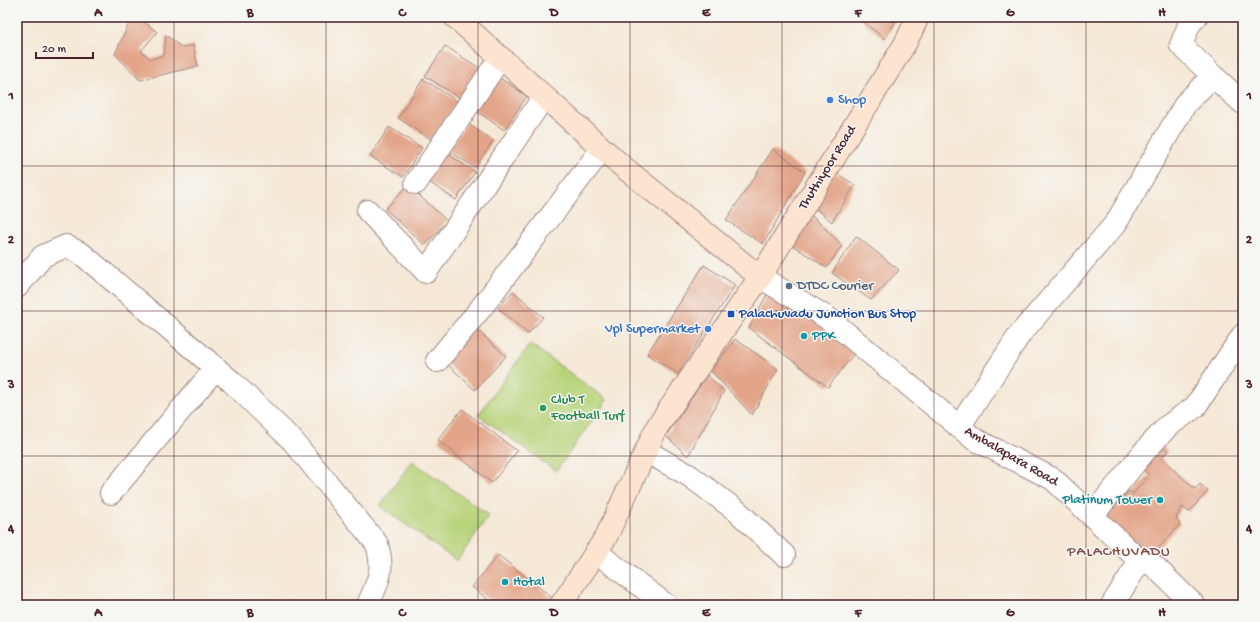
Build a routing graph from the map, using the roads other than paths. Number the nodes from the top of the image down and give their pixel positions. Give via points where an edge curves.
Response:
1 (455, 17) edge
2 (918, 17) edge
3 (1196, 17) edge
4 (500, 58) junction
5 (1213, 76) junction
6 (543, 98) junction
7 (1243, 103) edge
8 (602, 149) junction
9 (416, 183) dead end
10 (368, 211) dead end
11 (760, 277) junction
12 (17, 287) edge
13 (1243, 335) edge
14 (437, 361) dead end
15 (216, 368) junction
16 (959, 427) junction
17 (646, 451) junction
18 (111, 494) dead end
19 (1092, 516) junction
20 (596, 552) junction
21 (784, 555) dead end
22 (1140, 561) junction
23 (368, 605) edge
24 (561, 605) edge
25 (666, 605) edge
26 (1112, 605) edge
27 (1194, 605) edge

1 - 4 main road
2 - 11 main road, Thuthiyoor Road via 905,44
3 - 5 street via 1190,23 1181,44
4 - 6 main road
4 - 9 street
5 - 7 street
5 - 16 street via 1186,103 1116,223 1020,334
6 - 8 main road
6 - 10 street via 426,272
8 - 11 main road
8 - 14 street via 481,308
11 - 16 street, Ambalapara Road via 829,319
11 - 17 main road, Thuthiyoor Road via 657,427
12 - 15 street via 43,256 66,246 82,254
13 - 19 street via 1195,407 1168,426
15 - 18 street
15 - 23 street via 292,440 377,544 381,573
16 - 19 street, Ambalapara Road via 974,439 1053,479
17 - 20 main road, Thuthiyoor Road via 606,537
17 - 21 street via 690,476 737,511
19 - 22 street, Ambalapara Road
20 - 24 main road, Thuthiyoor Road
20 - 25 street
22 - 26 street
22 - 27 street, Ambalapara Road via 1152,564

